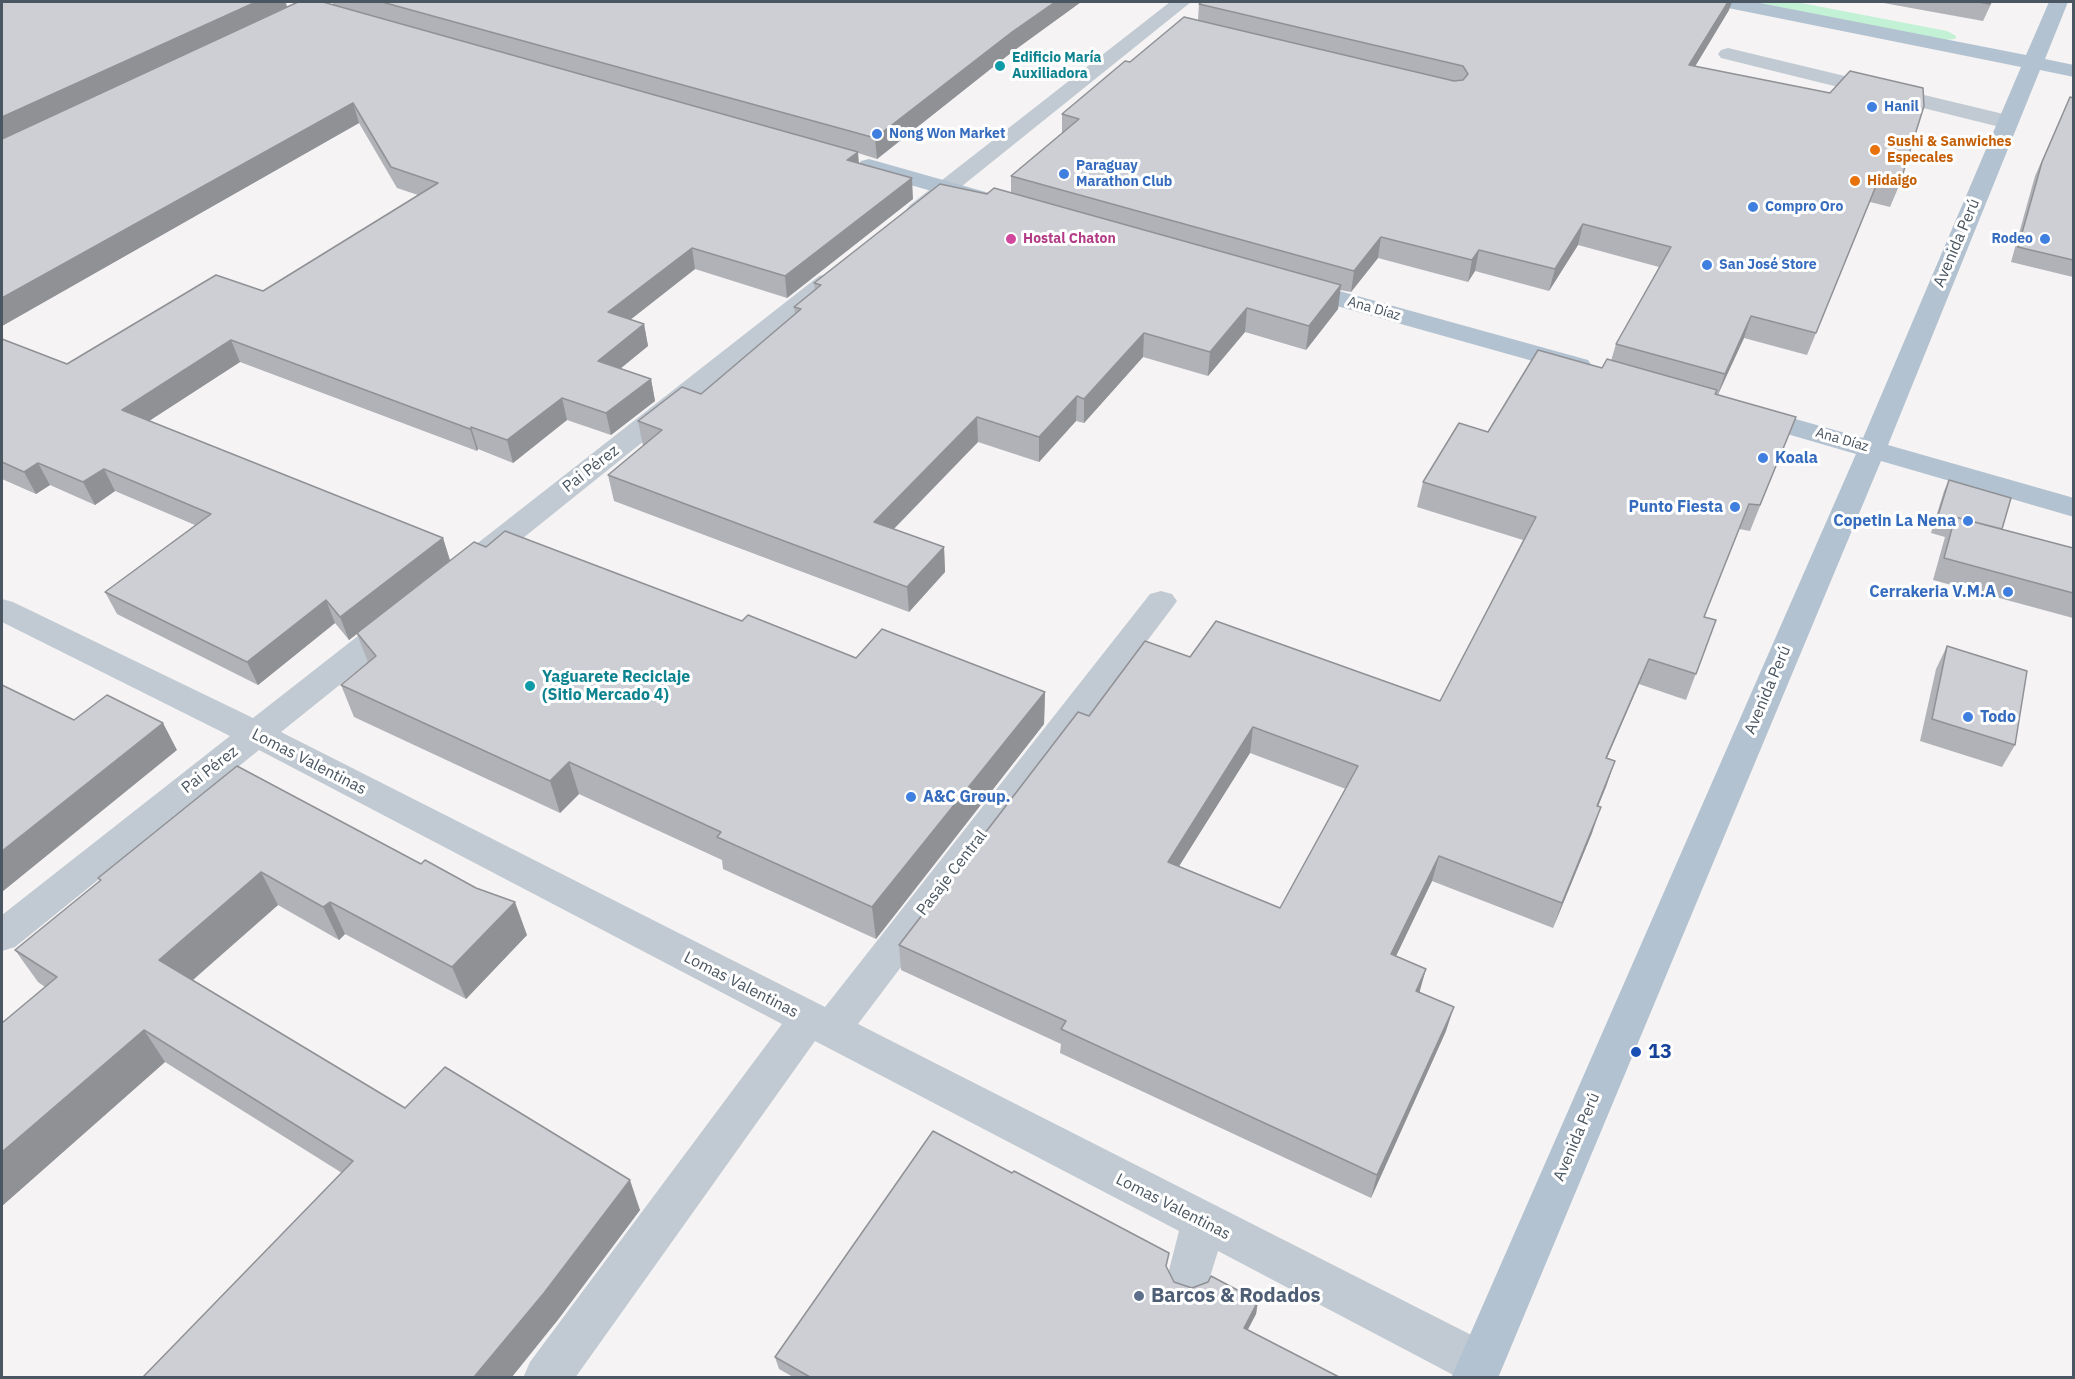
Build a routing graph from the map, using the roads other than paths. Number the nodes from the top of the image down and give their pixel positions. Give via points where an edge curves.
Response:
1 (1728, 2) edge
2 (1819, 2) edge
3 (2058, 2) edge
4 (1172, 16) edge
5 (2073, 53) edge
6 (1728, 54) dead end
7 (2036, 54) junction
8 (2073, 71) edge
9 (2008, 122) junction
10 (853, 162) edge
11 (945, 188) junction
12 (1002, 204) edge
13 (898, 225) edge
14 (852, 262) edge
15 (1278, 282) edge
16 (1599, 372) edge
17 (1725, 407) edge
18 (1872, 449) junction
19 (2073, 508) edge
20 (452, 579) edge
21 (1161, 601) dead end
22 (2, 609) edge
23 (414, 609) edge
24 (256, 734) junction
25 (2, 936) edge
26 (819, 1025) junction
27 (1203, 1222) junction
28 (1189, 1278) dead end
29 (1477, 1370) edge
30 (546, 1377) edge

1 - 7 main road
2 - 7 main road
3 - 7 main road, Avenida Perú
4 - 11 street
5 - 7 main road
6 - 9 street
7 - 8 main road
7 - 9 main road, Avenida Perú
9 - 18 main road, Avenida Perú
10 - 11 main road
11 - 12 main road
11 - 13 street
14 - 20 street, Pai Pérez
15 - 16 main road, Ana Díaz
17 - 18 main road, Ana Díaz
18 - 19 main road, Ana Díaz
18 - 29 main road, Avenida Perú
21 - 26 street, Pasaje Central
22 - 24 street, Lomas Valentinas
23 - 24 street, Pai Pérez
24 - 25 street, Pai Pérez
24 - 26 street, Lomas Valentinas
26 - 27 street, Lomas Valentinas
26 - 30 street, Pasaje Central
27 - 28 street
27 - 29 street, Lomas Valentinas

